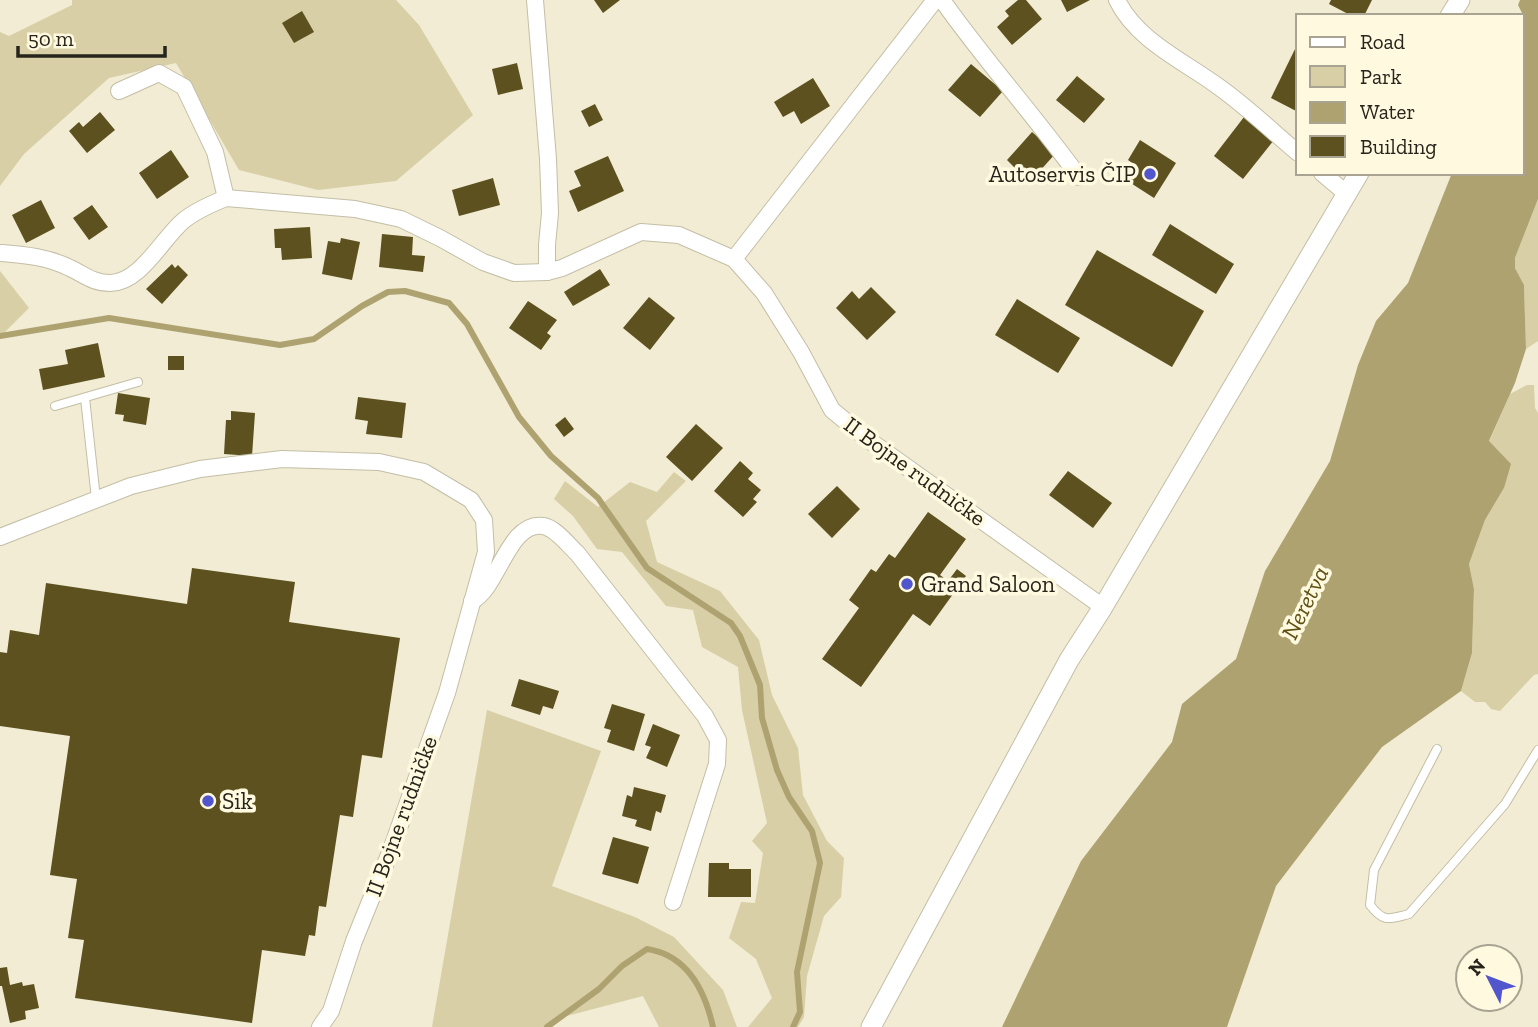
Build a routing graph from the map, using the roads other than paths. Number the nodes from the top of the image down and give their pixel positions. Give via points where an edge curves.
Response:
1 (535, 0) edge
2 (935, 0) edge
3 (942, 0) edge
4 (1117, 0) edge
5 (119, 91) dead end
6 (1296, 151) edge
7 (1324, 175) edge
8 (1358, 175) edge
9 (1079, 177) dead end
10 (1347, 194) junction
11 (226, 198) junction
12 (2, 254) edge
13 (734, 259) junction
14 (547, 272) junction
15 (138, 382) dead end
16 (85, 398) junction
17 (55, 406) dead end
18 (96, 499) junction
19 (0, 537) edge
20 (472, 601) junction
21 (1103, 607) junction
22 (1437, 749) dead end
23 (1538, 750) edge
24 (673, 902) dead end
25 (320, 1027) edge
26 (871, 1027) edge

1 - 14 street via 548,159
2 - 13 street
3 - 9 street
4 - 6 street via 1142,33 1220,87
5 - 11 street via 159,73 184,87 215,152
7 - 10 street
8 - 10 street
10 - 21 street
11 - 12 street via 183,222 133,275 114,283 94,281 38,256
11 - 14 street, II Bojne rudničke via 355,209 401,219 483,262 514,273
13 - 14 street, II Bojne rudničke via 680,235 641,232
13 - 21 street, II Bojne rudničke via 764,293 832,410
15 - 16 lane
16 - 17 lane
16 - 18 lane
18 - 19 street, II Bojne rudničke
18 - 20 street, II Bojne rudničke via 200,468 282,459 379,462 424,472 471,500 484,520 486,552
20 - 24 street, II Bojne rudničke via 486,590 514,541 528,528 552,530 577,553 705,716 718,740 717,764
20 - 25 street, II Bojne rudničke via 447,693 391,850 331,1011
21 - 26 street via 1069,660
22 - 23 lane via 1374,870 1370,905 1388,919 1409,914 1505,804

